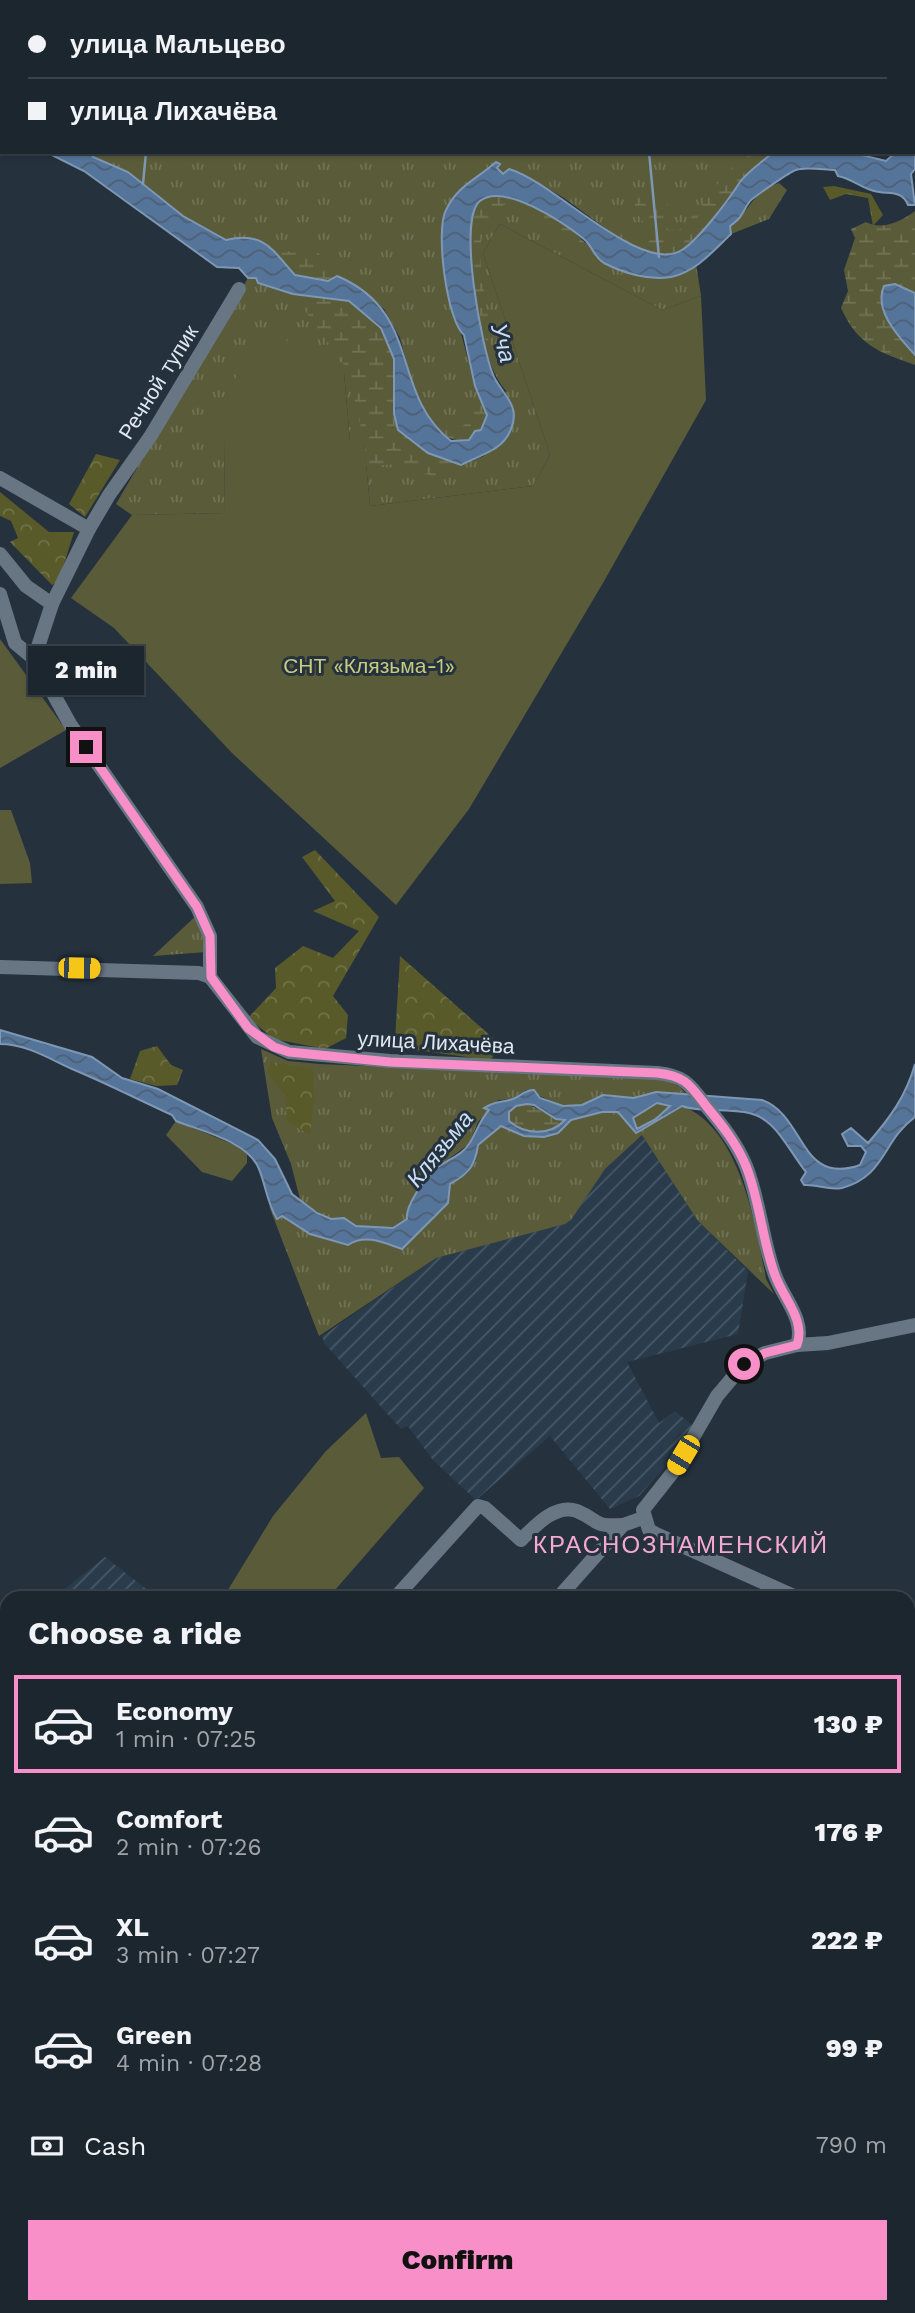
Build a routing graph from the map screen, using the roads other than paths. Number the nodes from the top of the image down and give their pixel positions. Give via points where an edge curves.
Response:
1 (239, 289) dead end
2 (0, 478) edge
3 (89, 529) junction
4 (0, 554) edge
5 (0, 594) edge
6 (52, 604) junction
7 (34, 659) junction
8 (0, 967) edge
9 (211, 977) junction
10 (915, 1325) edge
11 (797, 1345) junction
12 (643, 1518) junction
13 (623, 1525) junction
14 (401, 1591) edge
15 (564, 1591) edge
16 (774, 1591) edge

1 - 3 street, Речной тупик
2 - 3 street
3 - 6 street, Речной тупик
4 - 6 street via 26,586
5 - 7 street via 15,643
6 - 7 street, Речной тупик
7 - 9 street via 70,724 197,907 210,936
8 - 9 street via 187,971
9 - 11 street, улица Лихачёва via 257,1037 289,1052 390,1062 679,1076 724,1128 746,1167 775,1276 795,1313 801,1334
10 - 11 street
11 - 12 street via 744,1364 716,1396 673,1472 646,1503
12 - 13 street
12 - 16 street via 649,1530
13 - 14 street via 601,1526 575,1510 558,1511 521,1540 478,1506
13 - 15 street

